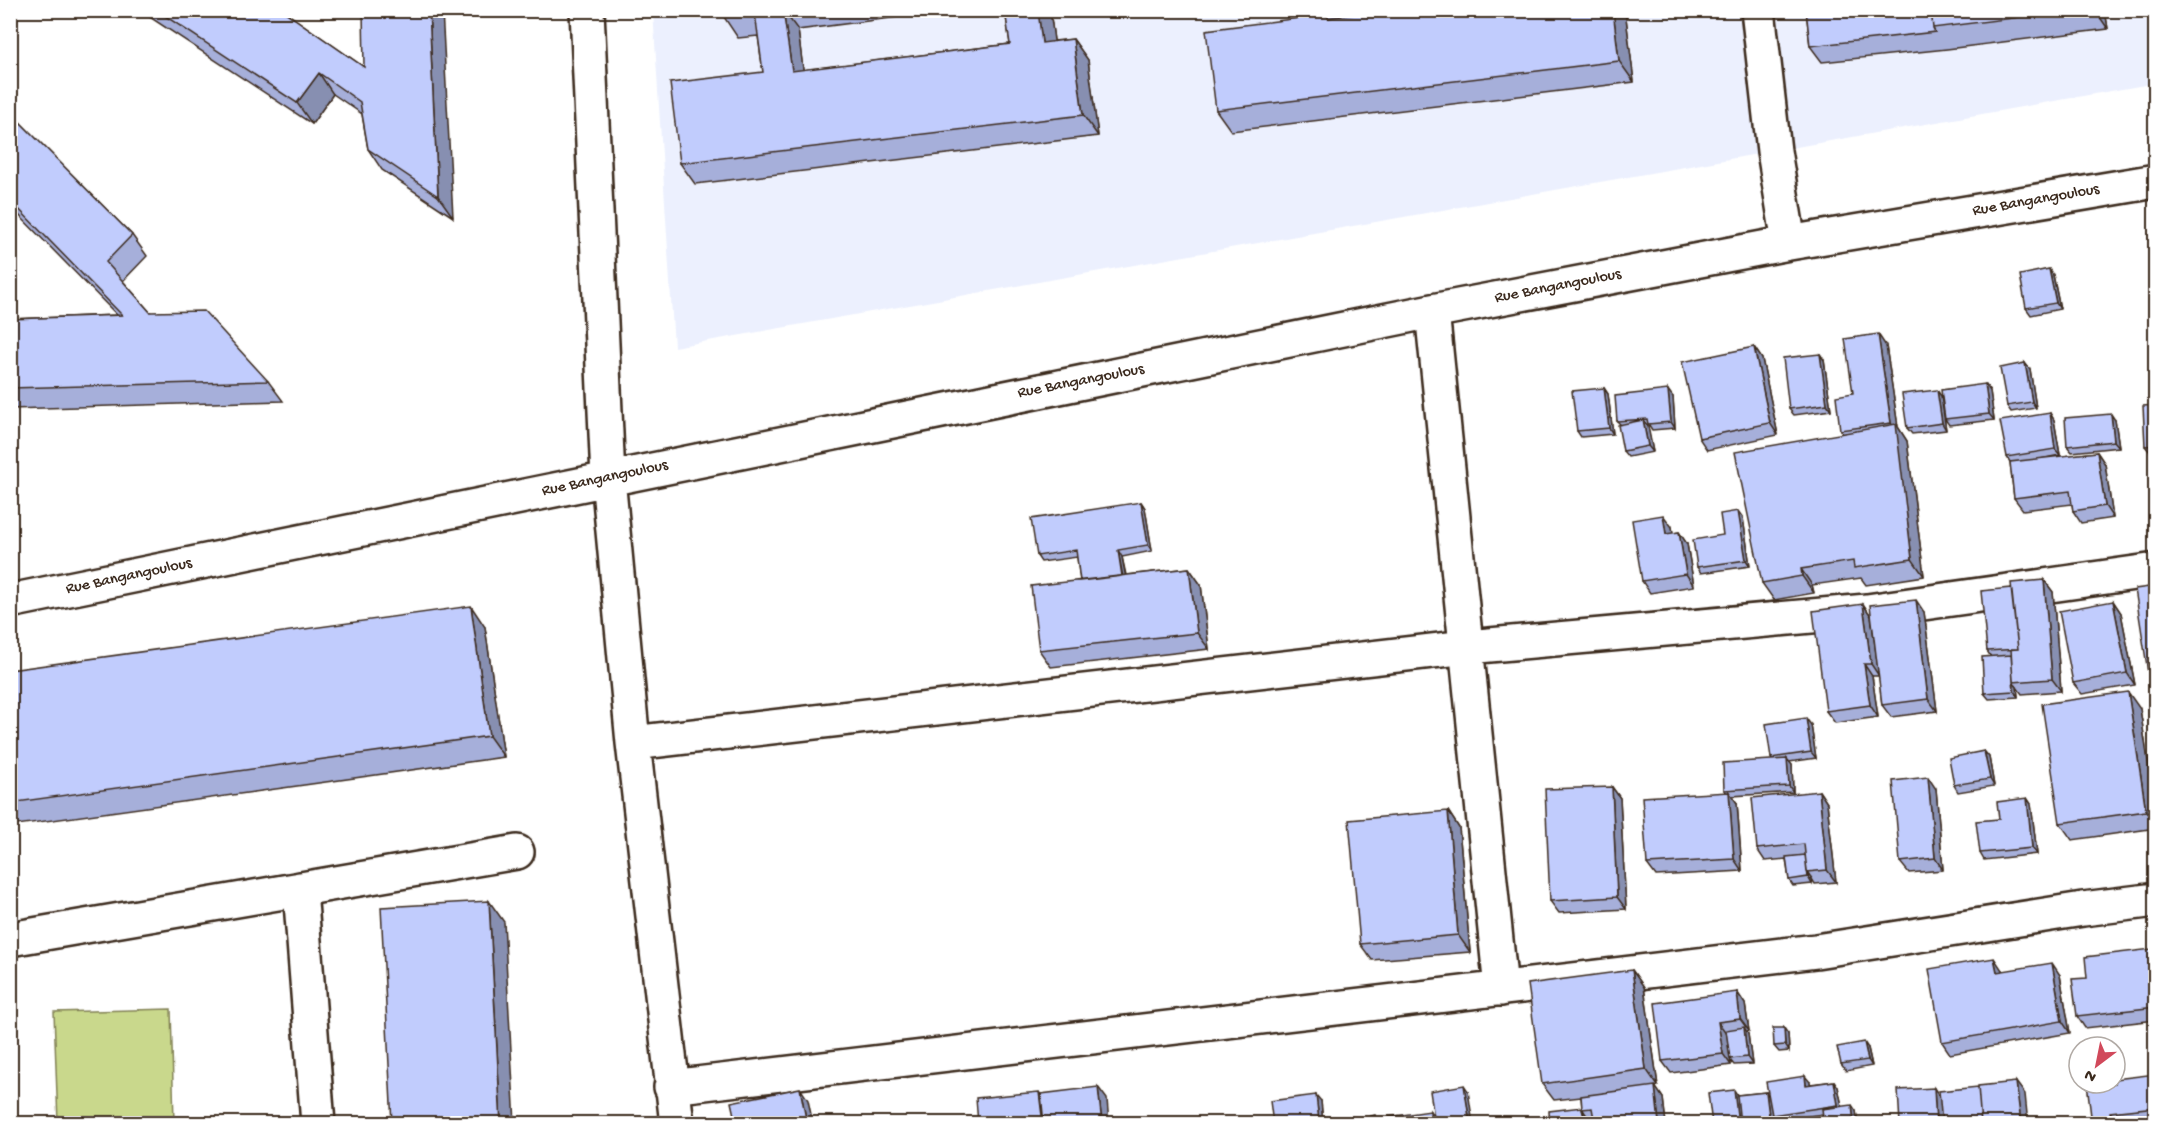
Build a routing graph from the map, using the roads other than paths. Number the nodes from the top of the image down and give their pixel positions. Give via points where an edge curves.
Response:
1 (587, 10) edge
2 (1758, 10) edge
3 (2156, 181) edge
4 (1789, 243) junction
5 (1432, 311) junction
6 (608, 478) junction
7 (2156, 570) edge
8 (10, 601) edge
9 (1467, 647) junction
10 (633, 743) junction
11 (517, 852) dead end
12 (300, 889) junction
13 (2156, 900) edge
14 (10, 939) edge
15 (1501, 989) junction
16 (671, 1087) junction
17 (318, 1124) edge
18 (677, 1124) edge

1 - 6 street
2 - 4 street
3 - 4 street, Rue Bangangoulous
4 - 5 street, Rue Bangangoulous
5 - 6 street, Rue Bangangoulous
5 - 9 street
6 - 8 street, Rue Bangangoulous
6 - 10 street
7 - 9 street via 1867,611
9 - 10 street
9 - 15 street
10 - 16 street
11 - 12 street
12 - 14 street
12 - 17 street
13 - 15 street via 1816,951
15 - 16 street
16 - 18 street

